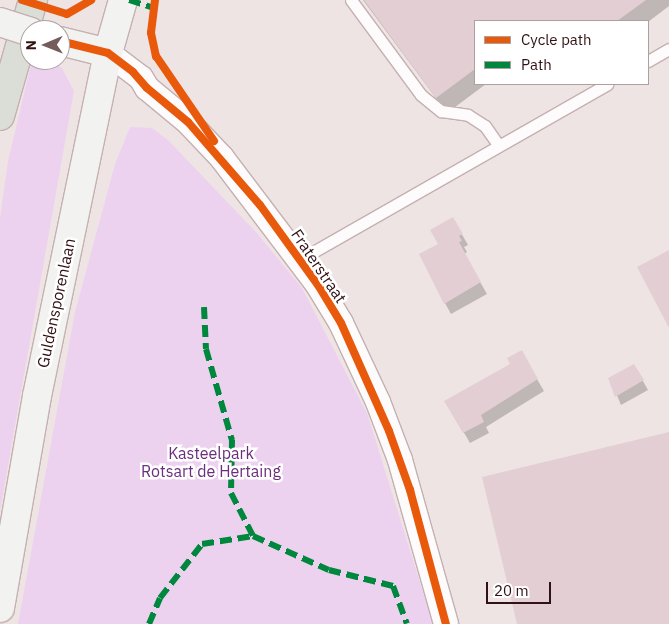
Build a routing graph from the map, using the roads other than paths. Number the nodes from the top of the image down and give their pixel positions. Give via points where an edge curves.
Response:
1 (33, 0) edge
2 (124, 0) edge
3 (351, 0) edge
4 (0, 22) edge
5 (20, 29) edge
6 (70, 44) edge
7 (669, 49) edge
8 (108, 53) junction
9 (649, 60) edge
10 (605, 85) edge
11 (0, 116) edge
12 (499, 146) junction
13 (299, 260) junction
14 (0, 608) edge
15 (446, 624) edge

1 - 11 highway
2 - 8 main road, Guldensporenlaan
3 - 12 lane via 421,95 441,111 468,115 484,126
4 - 5 main road, bridge
6 - 8 main road, Fraterstraat
7 - 9 lane
8 - 13 street, Fraterstraat via 188,122 222,158
8 - 14 main road, Guldensporenlaan via 37,396
10 - 12 lane
12 - 13 lane
13 - 15 street, Fraterstraat via 340,323 378,402 410,490

